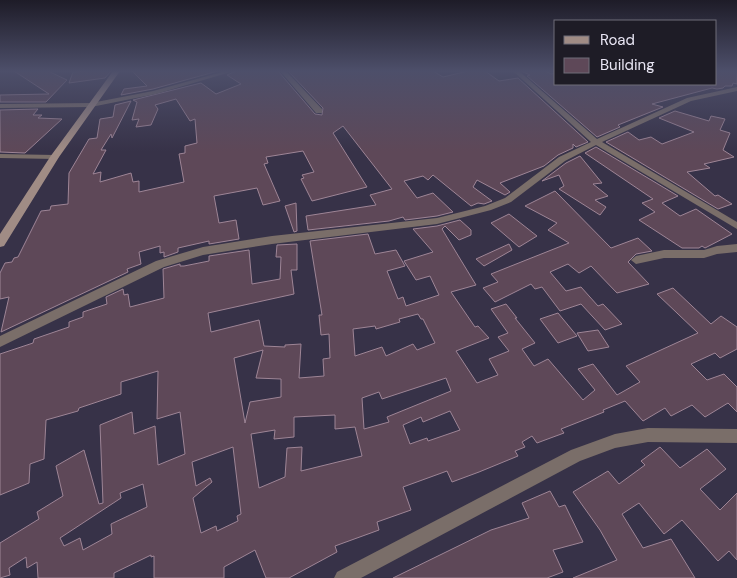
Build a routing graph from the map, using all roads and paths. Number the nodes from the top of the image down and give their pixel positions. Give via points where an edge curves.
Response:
1 (96, 98) edge
2 (128, 98) edge
3 (308, 98) edge
4 (545, 98) edge
5 (694, 98) edge
6 (91, 105) junction
7 (0, 106) edge
8 (319, 111) dead end
9 (596, 142) junction
10 (0, 156) edge
11 (55, 157) junction
12 (737, 226) edge
13 (0, 243) edge
14 (737, 248) edge
15 (636, 260) dead end
16 (0, 342) edge
17 (737, 436) edge
18 (342, 578) edge

1 - 6 main road
2 - 6 street
3 - 8 street
4 - 9 street
5 - 9 street
6 - 7 street
6 - 11 main road
9 - 12 street
9 - 16 street via 562,159 508,200 488,208 437,221 203,251 160,264
10 - 11 street
11 - 13 main road
14 - 15 street via 704,254 664,254
17 - 18 street via 648,435 615,441 576,455

